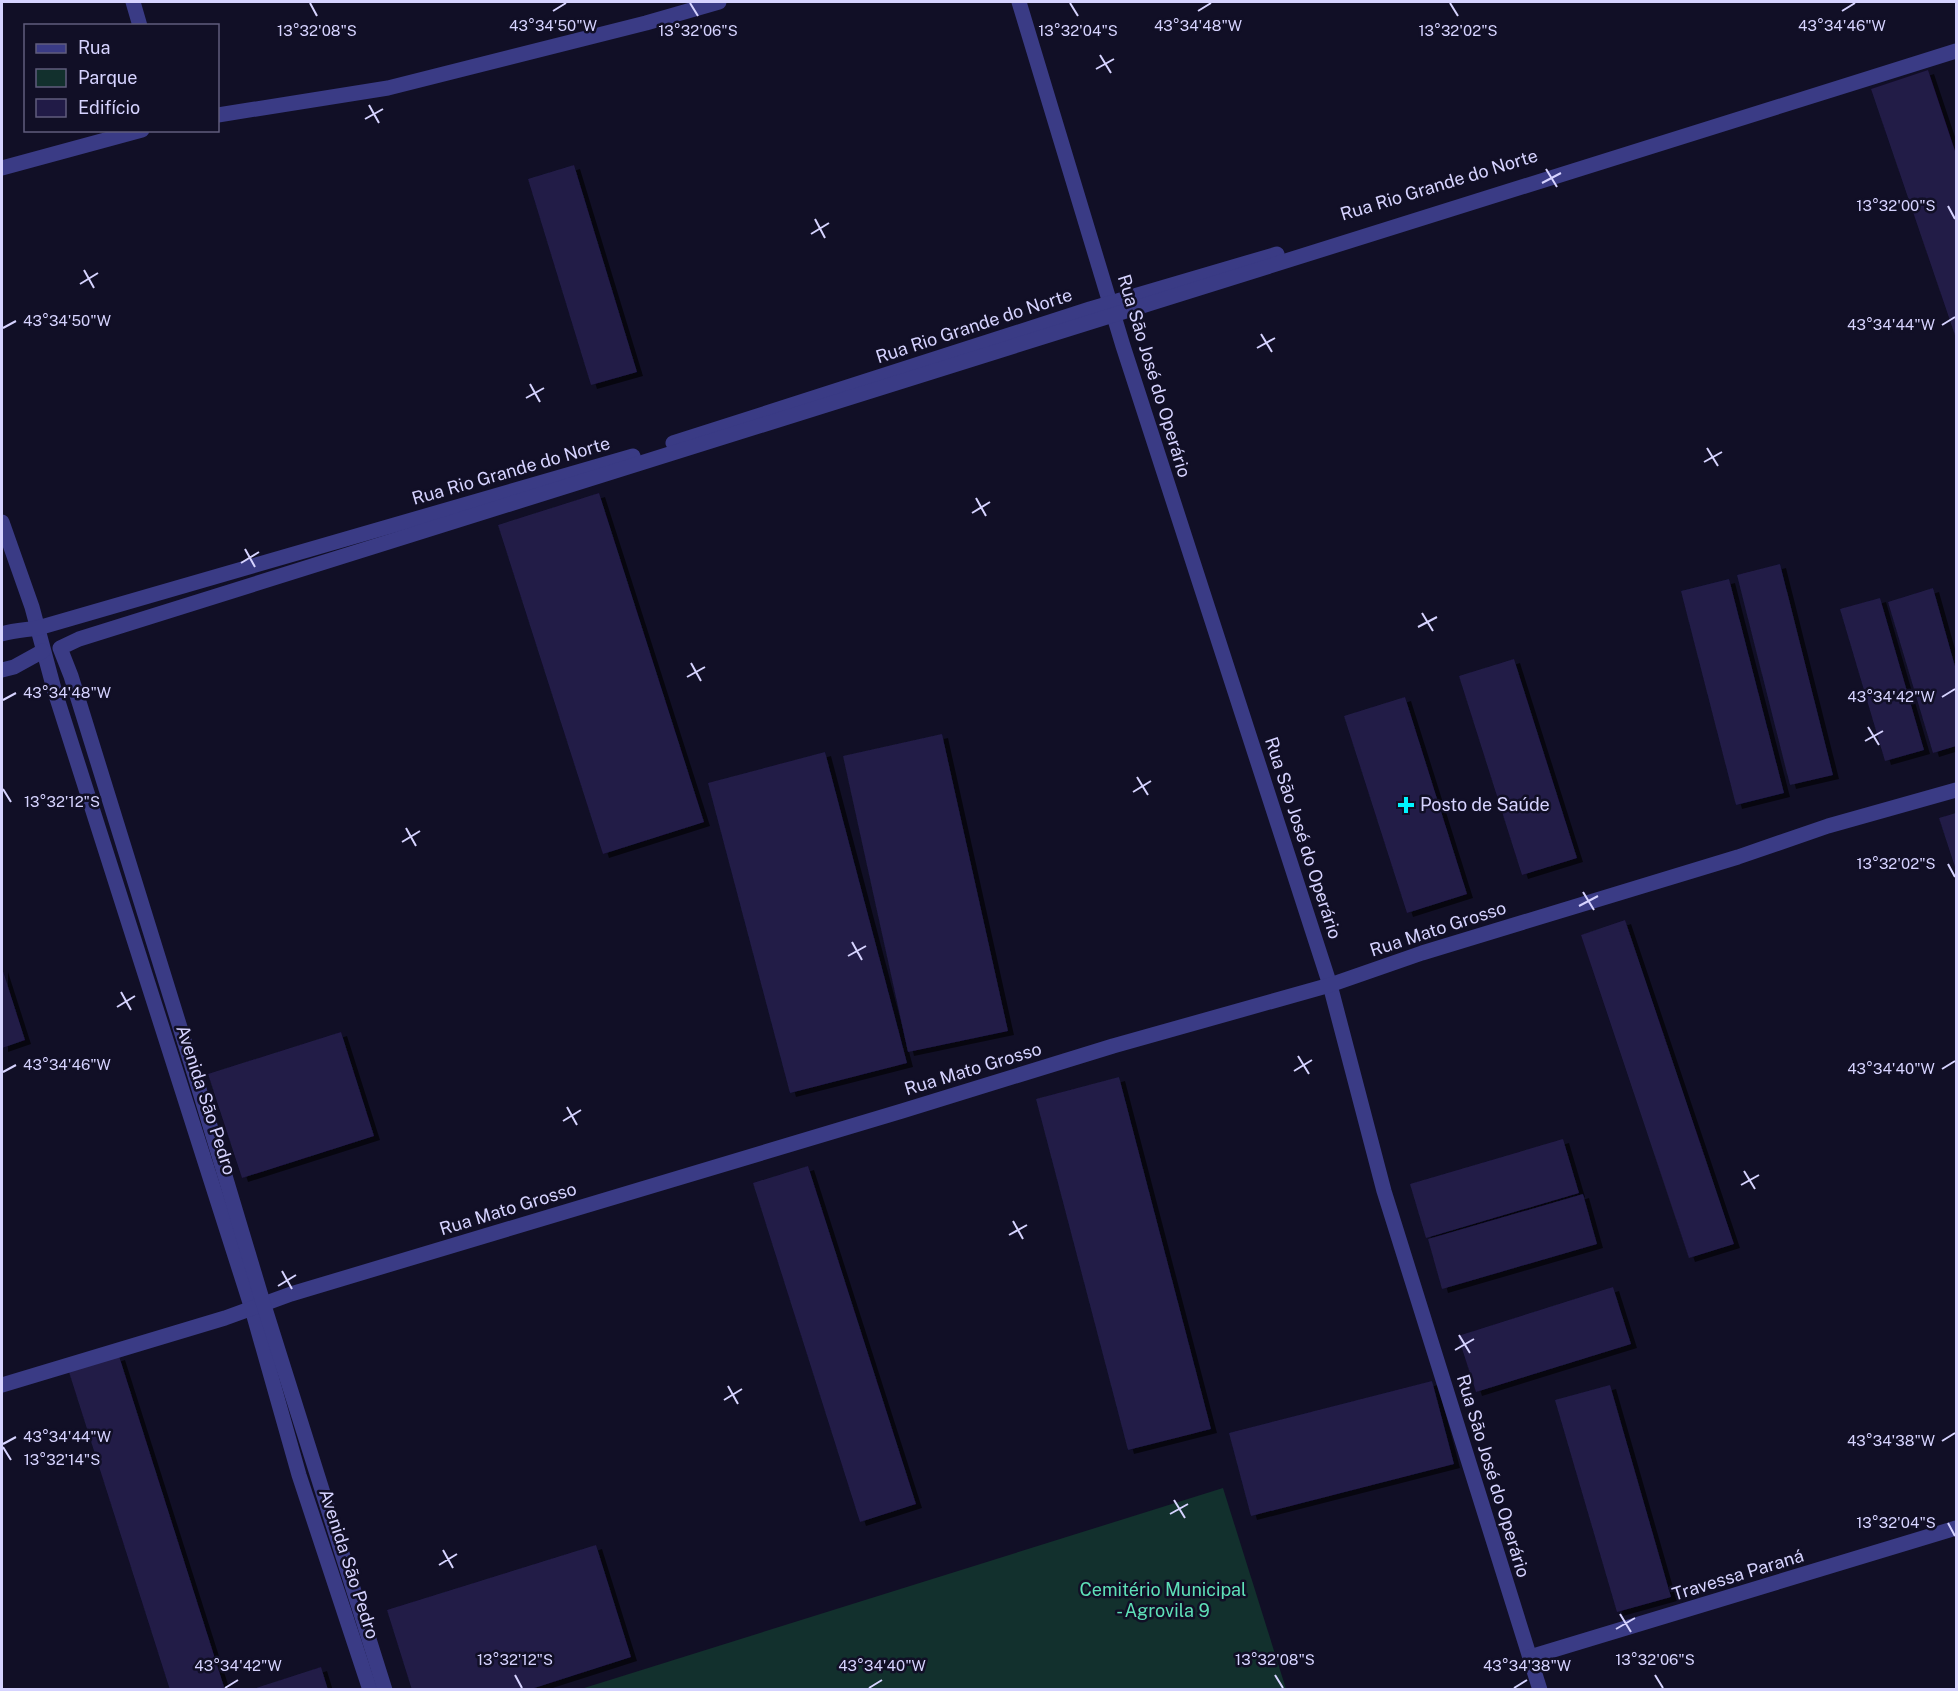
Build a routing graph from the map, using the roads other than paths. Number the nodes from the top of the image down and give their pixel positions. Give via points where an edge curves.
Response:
1 (133, 2) edge
2 (719, 2) edge
3 (1019, 2) edge
4 (139, 24) edge
5 (1956, 45) edge
6 (1956, 51) edge
7 (219, 116) edge
8 (135, 132) edge
9 (2, 168) edge
10 (1113, 310) junction
11 (2, 522) edge
12 (38, 628) junction
13 (2, 634) edge
14 (79, 639) joint
15 (43, 651) junction
16 (2, 670) edge
17 (1956, 790) edge
18 (1330, 986) junction
19 (258, 1307) junction
20 (2, 1385) edge
21 (1956, 1528) edge
22 (1530, 1658) junction
23 (370, 1689) edge
24 (385, 1689) edge
25 (1540, 1689) edge

1 - 4 street
2 - 7 street via 388,88
3 - 10 street, Rua São José do Operário
5 - 10 street, Rua Rio Grande do Norte
6 - 10 street, Rua Rio Grande do Norte
8 - 9 street
10 - 12 street, Rua Rio Grande do Norte via 1068,316 635,455
10 - 14 street, Rua Rio Grande do Norte
10 - 18 street, Rua São José do Operário
11 - 12 street, Avenida São Pedro
12 - 13 street, Rua Rio Grande do Norte
12 - 15 street, Avenida São Pedro
14 - 19 street, Avenida São Pedro via 60,648 196,1079
15 - 16 street
15 - 19 street, Avenida São Pedro
17 - 18 street, Rua Mato Grosso via 1422,953
18 - 19 street, Rua Mato Grosso via 1113,1046
18 - 22 street, Rua São José do Operário via 1387,1201
19 - 20 street, Rua Mato Grosso
19 - 23 street, Avenida São Pedro via 299,1475
19 - 24 street, Avenida São Pedro
21 - 22 street, Travessa Paraná
22 - 25 street, Rua São José do Operário

